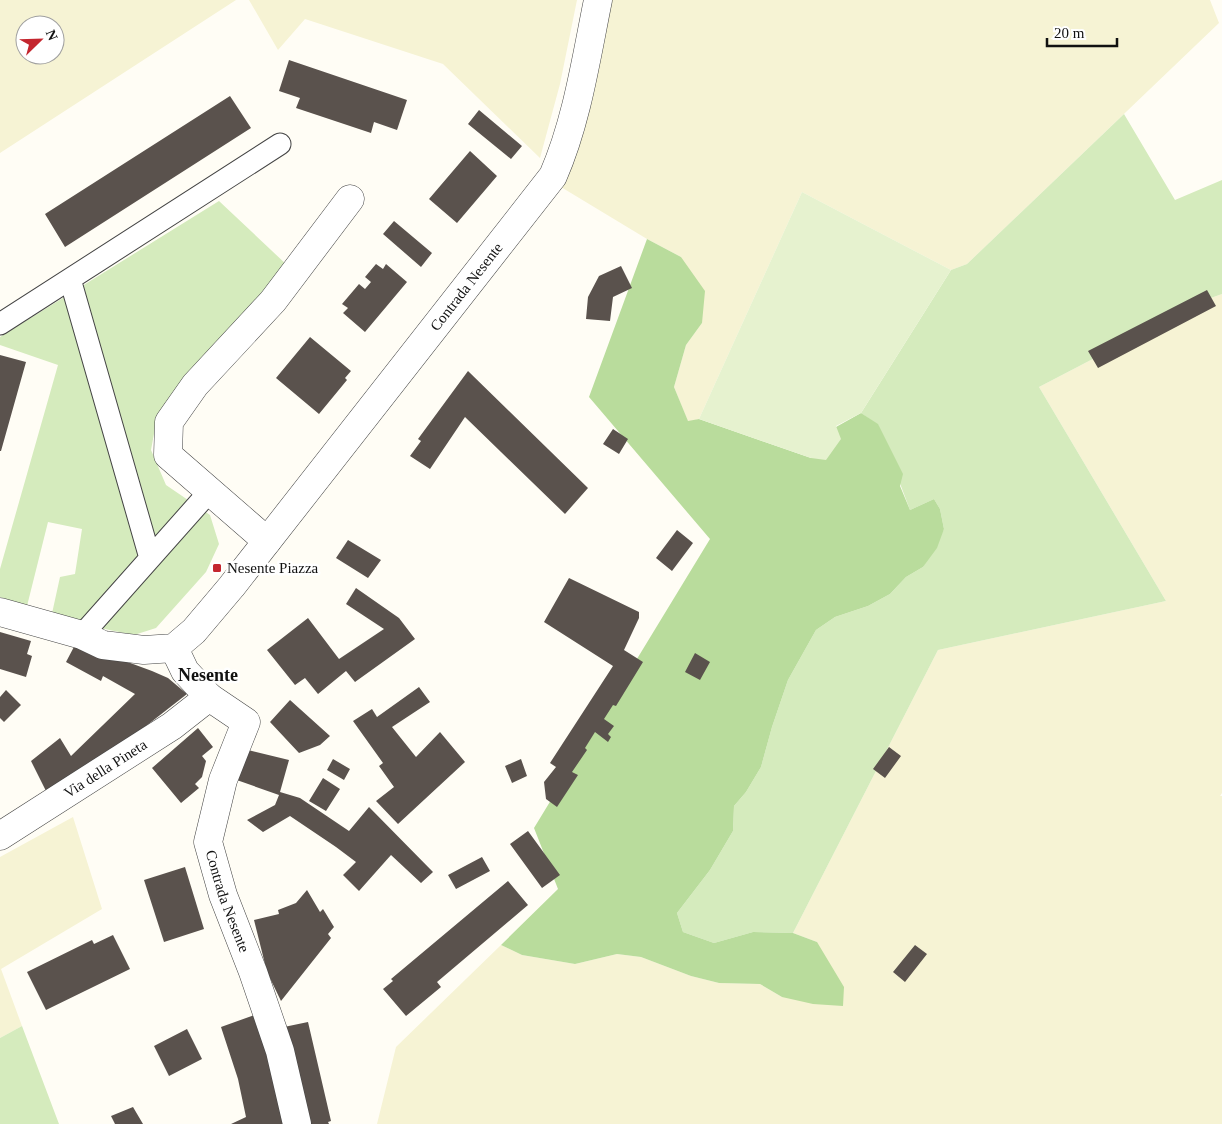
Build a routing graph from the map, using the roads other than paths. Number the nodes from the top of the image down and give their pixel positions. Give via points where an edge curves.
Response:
1 (598, 0) edge
2 (280, 144) dead end
3 (350, 199) dead end
4 (70, 279) junction
5 (0, 324) edge
6 (209, 492) junction
7 (266, 541) junction
8 (150, 558) junction
9 (0, 612) edge
10 (82, 635) junction
11 (174, 648) junction
12 (209, 697) junction
13 (0, 836) edge
14 (297, 1124) edge

1 - 7 street, Contrada Nesente via 580,92 553,176
2 - 4 street
3 - 6 street via 273,301 195,386 169,422 168,455
4 - 5 street
4 - 8 street
6 - 7 street
6 - 8 street
7 - 11 street, Contrada Nesente via 213,610
8 - 10 street
9 - 10 street
10 - 11 street via 104,644 144,650
11 - 12 street, Contrada Nesente via 185,671
12 - 13 street, Via della Pineta via 172,726
12 - 14 street, Contrada Nesente via 246,722 223,780 208,842 223,895 280,1052

